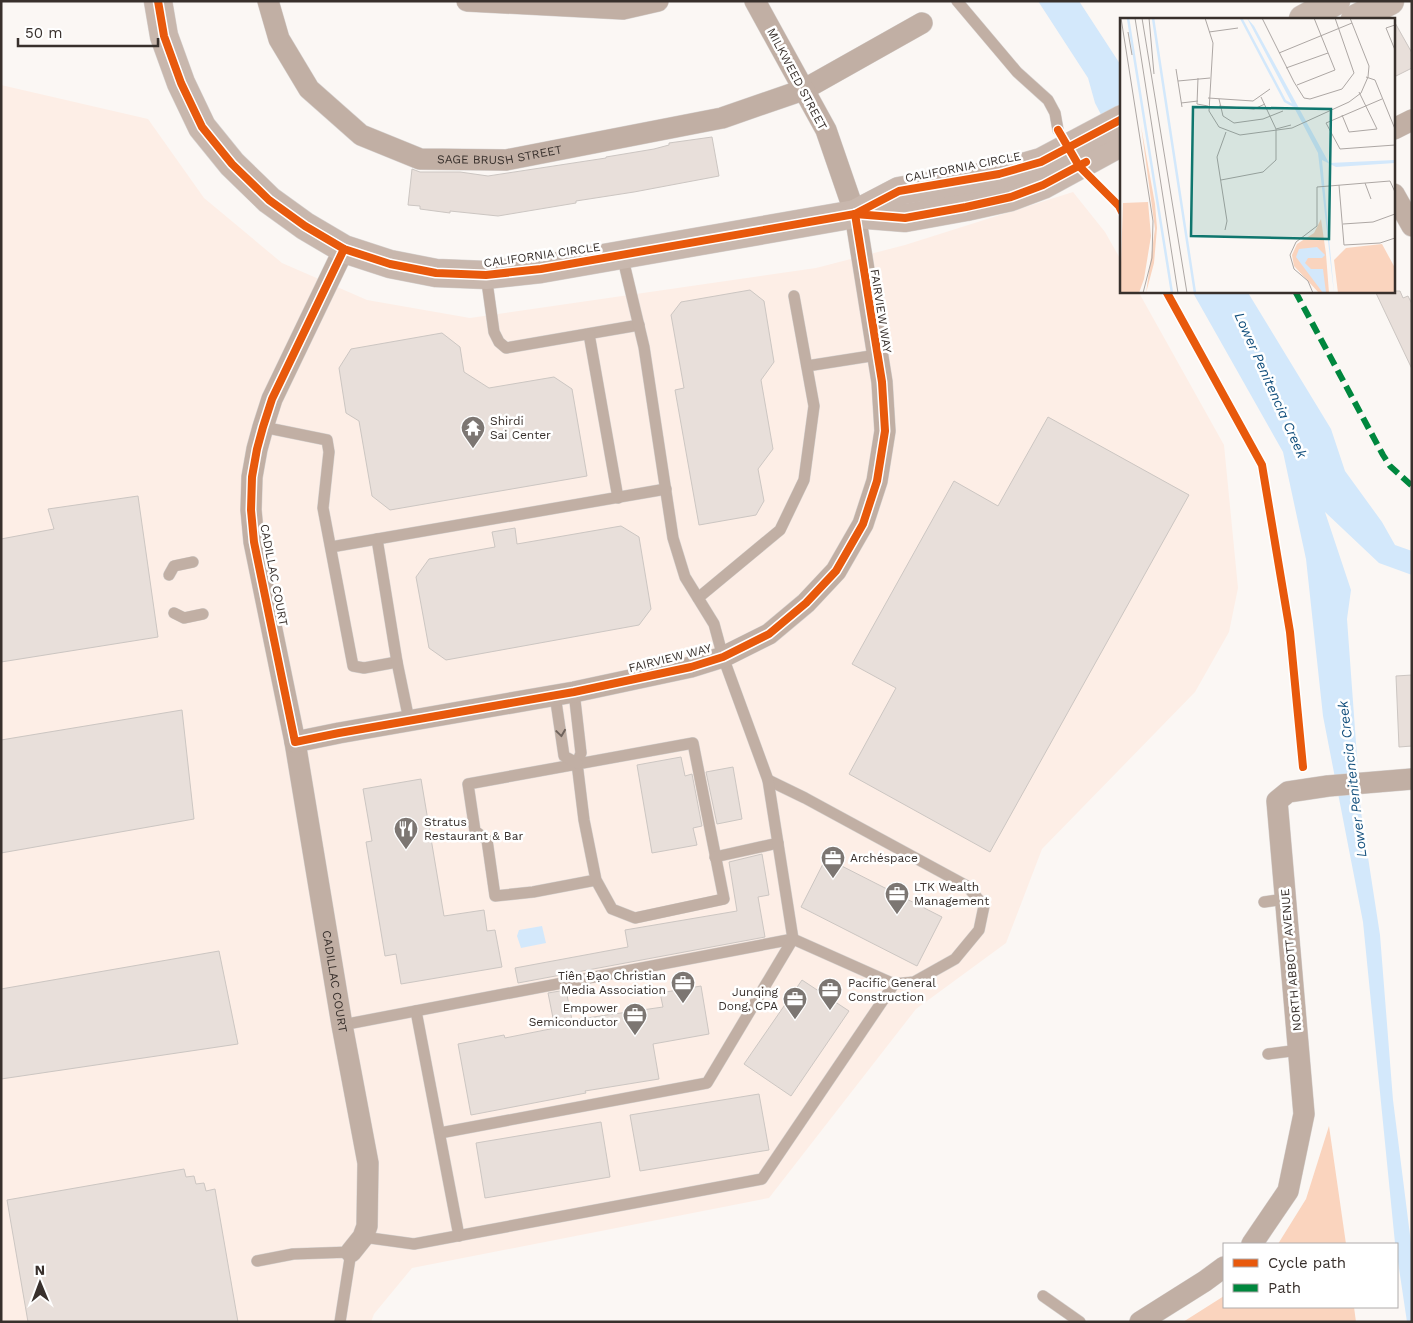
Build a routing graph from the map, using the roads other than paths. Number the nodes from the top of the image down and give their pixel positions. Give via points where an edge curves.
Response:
1 (158, 1) edge
2 (268, 1) edge
3 (467, 1) edge
4 (658, 1) edge
5 (755, 1) edge
6 (957, 1) edge
7 (1336, 1) edge
8 (1390, 1) edge
9 (1306, 18) edge
10 (1357, 18) edge
11 (922, 23) dead end
12 (803, 90) junction
13 (1120, 119) edge
14 (1412, 120) edge
15 (1396, 128) edge
16 (1120, 142) edge
17 (1073, 146) junction
18 (1396, 198) edge
19 (855, 214) junction
20 (1412, 226) edge
21 (344, 249) junction
22 (622, 255) junction
23 (486, 275) junction
24 (794, 296) dead end
25 (639, 325) junction
26 (589, 334) junction
27 (877, 355) junction
28 (807, 366) junction
29 (263, 427) junction
30 (666, 489) junction
31 (618, 498) junction
32 (377, 538) junction
33 (331, 546) junction
34 (193, 562) dead end
35 (169, 575) dead end
36 (698, 598) junction
37 (174, 612) dead end
38 (203, 614) dead end
39 (723, 657) junction
40 (397, 662) junction
41 (565, 693) junction
42 (409, 720) junction
43 (295, 742) junction
44 (577, 763) junction
45 (1412, 779) edge
46 (768, 780) junction
47 (778, 843) junction
48 (716, 857) junction
49 (596, 880) junction
50 (1285, 899) junction
51 (1264, 902) dead end
52 (793, 939) junction
53 (894, 984) junction
54 (416, 1010) junction
55 (342, 1025) junction
56 (1298, 1050) junction
57 (1268, 1054) dead end
58 (440, 1133) junction
59 (459, 1236) junction
60 (1253, 1243) edge
61 (357, 1245) junction
62 (257, 1261) dead end
63 (1223, 1268) edge
64 (1043, 1296) dead end
65 (340, 1322) edge
66 (1080, 1322) edge
67 (1140, 1322) edge

1 - 21 street, CALIFORNIA CIRCLE via 164,36 202,127 232,164 269,200
2 - 12 street, SAGE BRUSH STREET via 279,39 309,88 361,135 420,159 506,160 722,118
3 - 4 street via 623,9
5 - 12 street, MILKWEED STREET
6 - 17 lane via 1018,72 1048,100
7 - 9 street
8 - 10 street
11 - 12 street, SAGE BRUSH STREET
12 - 19 street, MILKWEED STREET via 826,130
13 - 17 street
14 - 15 street
16 - 17 street
17 - 19 street, CALIFORNIA CIRCLE via 1042,185 1019,194 905,218
18 - 20 street
19 - 22 street, CALIFORNIA CIRCLE
19 - 27 street, FAIRVIEW WAY
21 - 23 street, CALIFORNIA CIRCLE via 390,264 436,273
21 - 29 street, CADILLAC COURT via 272,399
22 - 23 street, CALIFORNIA CIRCLE
22 - 25 lane
23 - 26 lane via 494,332 506,348
24 - 28 lane
25 - 26 lane
25 - 30 lane
26 - 31 lane
27 - 28 lane
27 - 39 street, FAIRVIEW WAY via 885,431 877,481 862,524 836,571 806,603 769,634
28 - 36 lane via 814,406 804,480 780,530
29 - 33 lane via 326,440 328,452 323,508
29 - 43 street, CADILLAC COURT via 252,477 254,542
30 - 31 lane
30 - 36 lane via 685,577
31 - 32 lane
32 - 33 lane
32 - 40 lane
33 - 40 lane via 353,666 364,668
34 - 35 lane via 174,566
36 - 39 lane via 714,624
37 - 38 lane via 184,618
39 - 41 street, FAIRVIEW WAY via 691,667
39 - 46 lane
40 - 42 lane
41 - 42 street, FAIRVIEW WAY
41 - 44 lane via 581,753
41 -> 44 lane via 564,756
42 - 43 street, FAIRVIEW WAY
43 - 55 street, CADILLAC COURT
44 - 48 lane via 693,743
44 - 49 lane
44 - 49 lane via 468,784 471,809 475,831 487,840 495,896
45 - 50 street, NORTH ABBOTT AVENUE via 1288,792 1277,801
46 - 47 lane
46 - 53 lane via 967,886 984,906 980,930 955,959 914,982
47 - 48 lane
47 - 52 lane
48 - 49 lane via 724,899 636,918 612,909
50 - 51 lane
50 - 56 street, NORTH ABBOTT AVENUE
52 - 53 lane
52 - 54 lane
52 - 58 lane via 707,1083
53 - 59 lane via 762,1179
54 - 55 lane
54 - 58 lane
55 - 61 street, CADILLAC COURT via 368,1163 367,1226
56 - 57 lane
56 - 60 street, NORTH ABBOTT AVENUE via 1304,1114 1288,1191
58 - 59 lane
59 - 61 lane via 414,1244
61 - 62 lane
61 - 65 lane
63 - 67 street
64 - 66 lane

